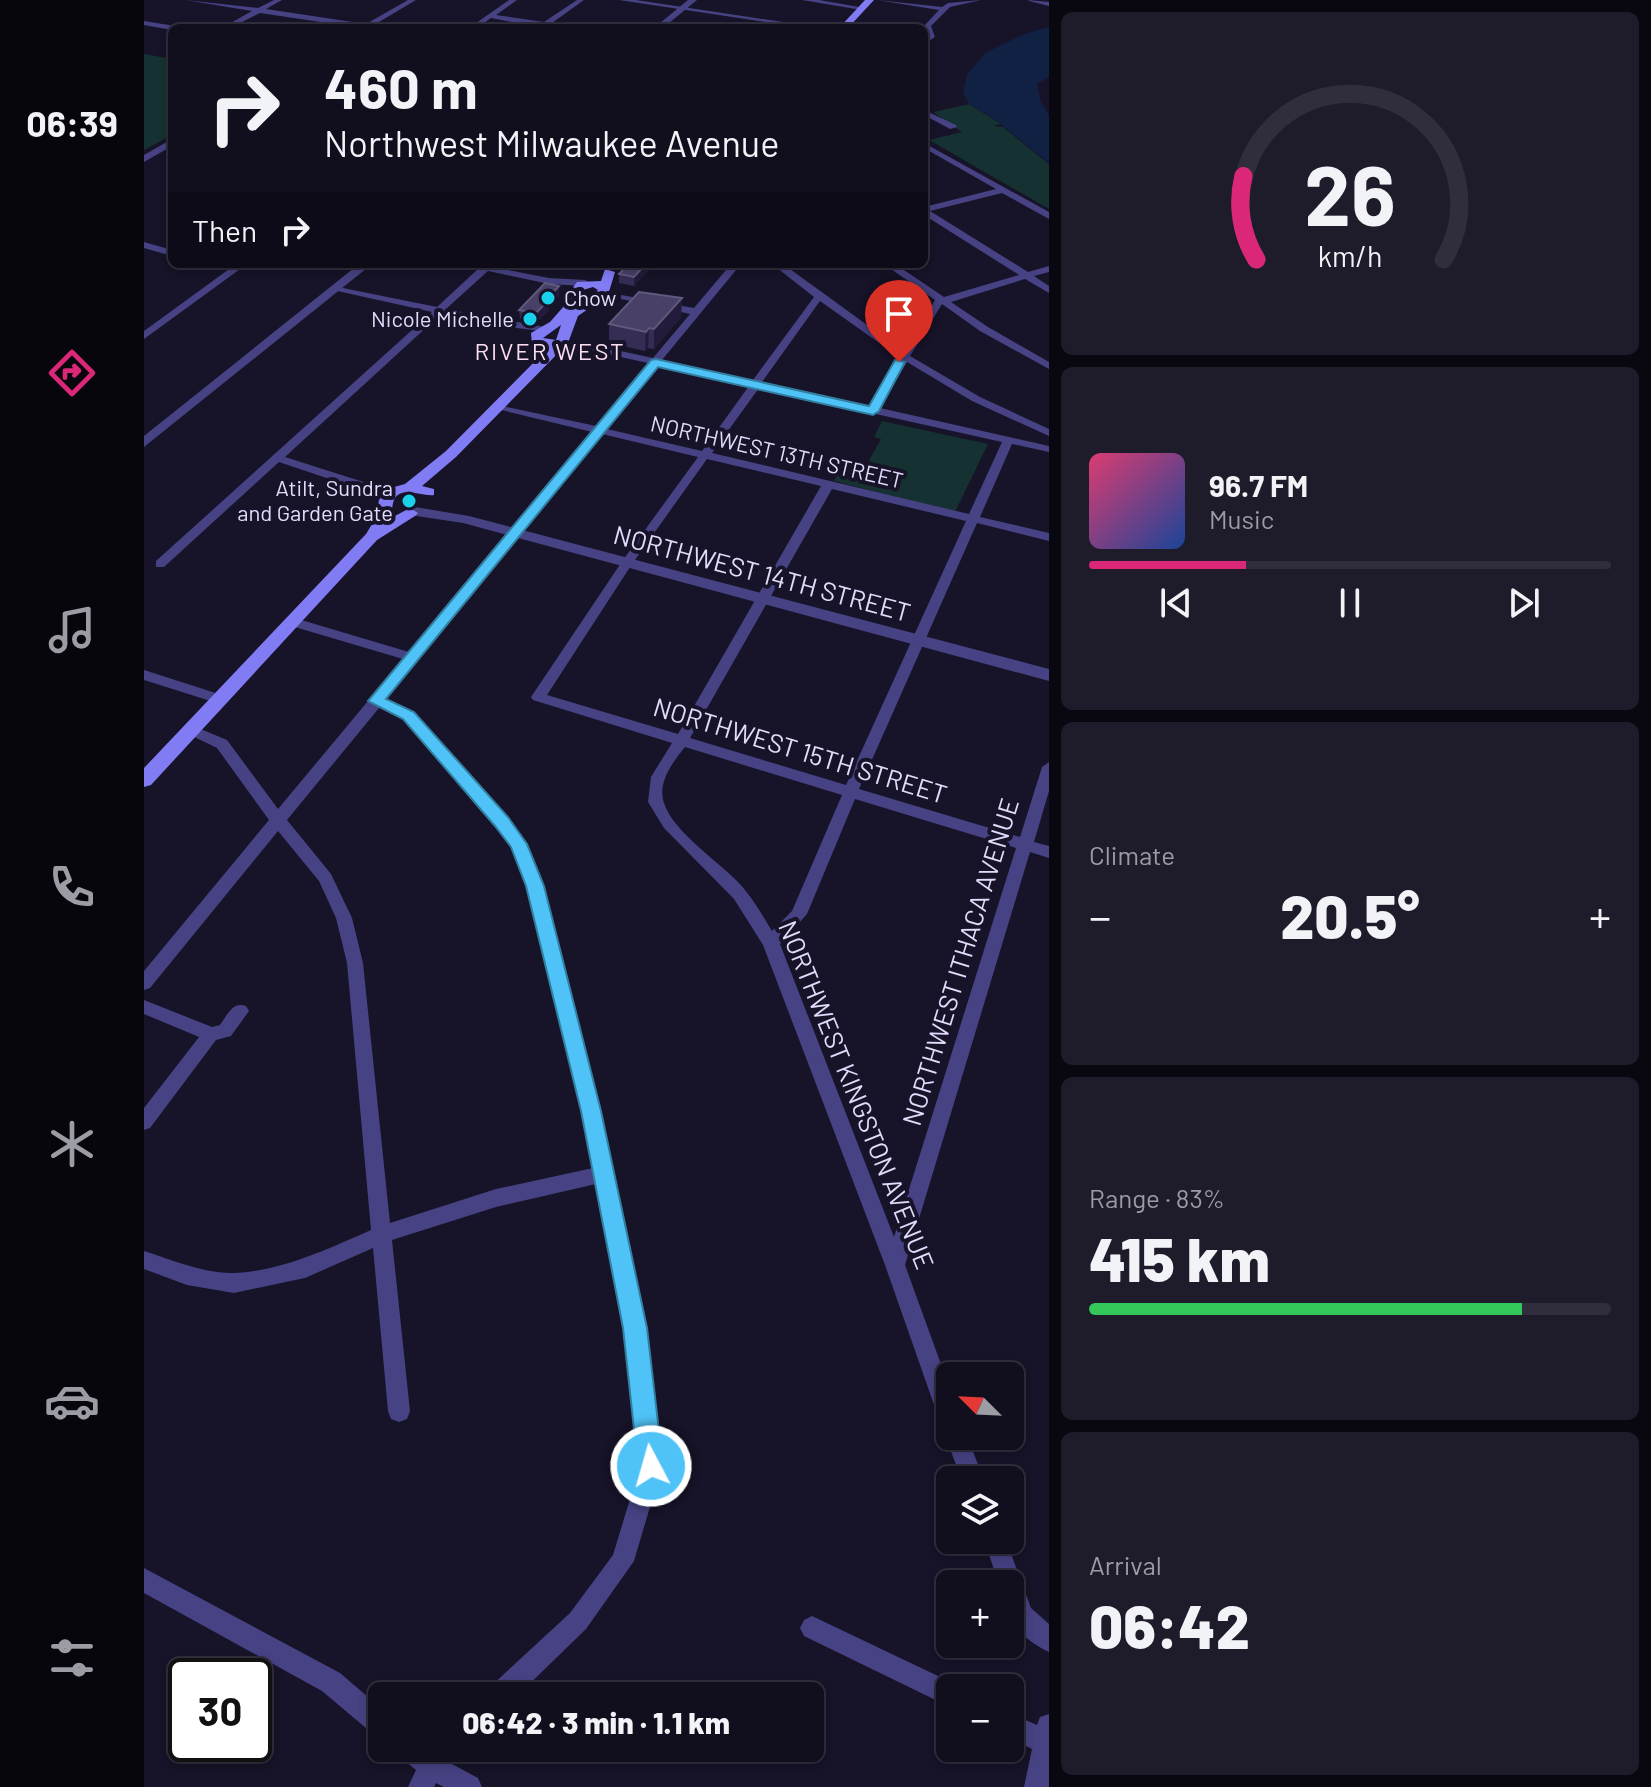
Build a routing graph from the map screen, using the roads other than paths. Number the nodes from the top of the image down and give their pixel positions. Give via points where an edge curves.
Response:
1 (188, 0) edge
2 (279, 0) edge
3 (514, 0) edge
4 (581, 0) edge
5 (622, 0) edge
6 (693, 0) edge
7 (805, 0) edge
8 (880, 0) edge
9 (978, 0) edge
10 (1031, 0) edge
11 (396, 1) edge
12 (960, 1) edge
13 (409, 2) edge
14 (866, 4) edge
15 (1049, 4) edge
16 (681, 9) junction
17 (944, 9) junction
18 (259, 10) junction
19 (490, 16) junction
20 (760, 19) junction
21 (144, 23) edge
22 (233, 24) edge
23 (346, 24) edge
24 (370, 24) edge
25 (478, 24) edge
26 (532, 24) edge
27 (546, 24) edge
28 (663, 24) edge
29 (754, 24) edge
30 (793, 24) edge
31 (847, 24) edge
32 (928, 25) edge
33 (168, 27) edge
34 (928, 114) edge
35 (938, 131) dead end
36 (168, 144) edge
37 (928, 147) edge
38 (144, 159) edge
39 (1004, 190) junction
40 (928, 210) edge
41 (928, 214) edge
42 (1049, 216) edge
43 (144, 245) edge
44 (168, 252) edge
45 (237, 268) edge
46 (361, 268) edge
47 (486, 268) edge
48 (497, 268) edge
49 (612, 268) edge
50 (733, 268) edge
51 (783, 268) edge
52 (895, 268) edge
53 (1049, 269) edge
54 (1025, 276) junction
55 (582, 287) junction
56 (336, 288) junction
57 (1049, 290) edge
58 (600, 291) junction
59 (820, 295) junction
60 (940, 300) junction
61 (438, 311) junction
62 (697, 312) junction
63 (542, 334) junction
64 (144, 336) edge
65 (563, 337) junction
66 (903, 357) junction
67 (656, 362) junction
68 (1049, 366) edge
69 (533, 367) junction
70 (756, 385) junction
71 (497, 406) junction
72 (873, 411) junction
73 (1017, 421) junction
74 (1046, 429) edge
75 (599, 430) junction
76 (1005, 440) junction
77 (144, 443) edge
78 (1049, 449) edge
79 (705, 455) junction
80 (277, 458) junction
81 (441, 464) junction
82 (334, 475) junction
83 (828, 485) junction
84 (407, 487) junction
85 (430, 494) junction
86 (386, 503) junction
87 (413, 512) junction
88 (464, 519) junction
89 (973, 519) junction
90 (513, 532) junction
91 (372, 537) junction
92 (1049, 537) edge
93 (627, 563) junction
94 (160, 564) dead end
95 (763, 598) junction
96 (293, 622) junction
97 (919, 640) junction
98 (411, 657) junction
99 (144, 675) edge
100 (1049, 675) edge
101 (220, 699) junction
102 (376, 701) junction
103 (191, 730) junction
104 (681, 741) junction
105 (1049, 767) edge
106 (144, 780) edge
107 (853, 792) junction
108 (277, 819) junction
109 (1025, 845) junction
110 (1049, 852) edge
111 (771, 943) junction
112 (144, 983) edge
113 (144, 1007) edge
114 (240, 1011) dead end
115 (211, 1034) junction
116 (144, 1122) edge
117 (603, 1174) junction
118 (383, 1234) junction
119 (144, 1260) edge
120 (895, 1265) junction
121 (936, 1380) edge
122 (399, 1411) dead end
123 (1000, 1554) edge
124 (144, 1580) edge
125 (812, 1628) dead end
126 (1049, 1640) edge
127 (514, 1682) edge
128 (936, 1688) edge
129 (368, 1713) edge
130 (1024, 1729) edge
131 (1048, 1737) edge
132 (433, 1767) edge
133 (469, 1787) edge
134 (1037, 1787) edge

1 - 18 street
2 - 18 street
3 - 19 street
4 - 27 street
5 - 16 street
6 - 16 street
7 - 14 street
8 - 17 street
9 - 12 street
10 - 15 street
11 - 13 street
12 - 17 street
13 - 24 street
14 - 31 main road
16 - 20 street
16 - 28 street
17 - 32 street
18 - 22 street
18 - 23 street
19 - 25 street
19 - 26 street
20 - 29 street
20 - 30 street
21 - 33 street
34 - 35 street via 953,127
36 - 38 street
37 - 39 street
39 - 40 street
39 - 42 street
41 - 54 street
43 - 44 street
45 - 64 street
46 - 56 street
47 - 61 street
48 - 55 street
49 - 55 main road
49 - 58 main road
50 - 62 street
51 - 59 street
52 - 60 street
53 - 54 street
54 - 57 street
54 - 60 street
55 - 58 main road
55 - 63 main road via 566,313
56 - 61 street
56 - 77 street
58 - 62 street
58 - 65 main road via 574,315
59 - 66 street
59 - 70 street
60 - 66 street
60 - 68 street
61 - 63 street
61 - 80 street
62 - 67 street
63 - 65 main road
63 - 69 main road
65 - 67 street via 580,346
65 - 69 main road
66 - 72 street
66 - 73 street
67 - 70 street
67 - 75 street
69 - 71 main road
70 - 72 street
70 - 79 street
71 - 75 street, NORTHWEST 13TH STREET
71 - 81 main road
72 - 76 street
73 - 74 street
73 - 76 street
75 - 79 street, NORTHWEST 13TH STREET
75 - 90 street
76 - 78 street
76 - 89 street
79 - 83 street, NORTHWEST 13TH STREET
79 - 93 street
80 - 82 street
80 - 94 street
81 - 84 main road
81 - 85 main road
82 - 84 street
82 - 86 street via 372,489
83 - 89 street, NORTHWEST 13TH STREET
83 - 95 street, NORTHWEST KINGSTON AVENUE
84 - 85 main road
84 - 86 main road via 392,492
85 - 87 main road via 430,504
85 - 88 street, NORTHWEST 14TH STREET via 439,506
86 - 87 main road via 396,511
86 - 91 main road
87 - 88 street, NORTHWEST 14TH STREET
87 - 91 main road
88 - 90 street, NORTHWEST 14TH STREET
89 - 92 street, NORTHWEST 13TH STREET
89 - 97 street
90 - 93 street, NORTHWEST 14TH STREET
90 - 98 street
91 - 96 main road
93 - 95 street, NORTHWEST 14TH STREET
93 - 104 street, NORTHWEST 15TH STREET via 538,697
95 - 97 street, NORTHWEST 14TH STREET
95 - 104 street, NORTHWEST KINGSTON AVENUE
96 - 98 street
96 - 101 main road
97 - 100 street, NORTHWEST 14TH STREET
97 - 107 street
98 - 102 street
99 - 101 street
101 - 103 main road
102 - 108 street
102 - 117 street via 408,716 519,844 535,886
103 - 106 main road
103 - 108 street via 222,744
104 - 107 street, NORTHWEST 15TH STREET
104 - 111 street, NORTHWEST KINGSTON AVENUE via 660,770 657,804 740,895
105 - 109 street, NORTHWEST ITHACA AVENUE
107 - 109 street, NORTHWEST 15TH STREET
107 - 111 street via 799,914
108 - 112 street
108 - 118 street via 325,878 344,918 355,963
109 - 110 street, NORTHWEST 15TH STREET
109 - 120 street, NORTHWEST ITHACA AVENUE
111 - 120 street, NORTHWEST KINGSTON AVENUE
113 - 115 street
114 - 115 street via 225,1031
115 - 116 street
117 - 118 street via 496,1198
117 - 127 street via 635,1328 651,1466 623,1561 578,1621
118 - 119 street via 305,1269 234,1283
118 - 122 street
120 - 121 street, NORTHWEST KINGSTON AVENUE
123 - 126 street via 1022,1616
124 - 129 street via 331,1682
125 - 128 street
130 - 131 street
131 - 134 street
132 - 133 street

